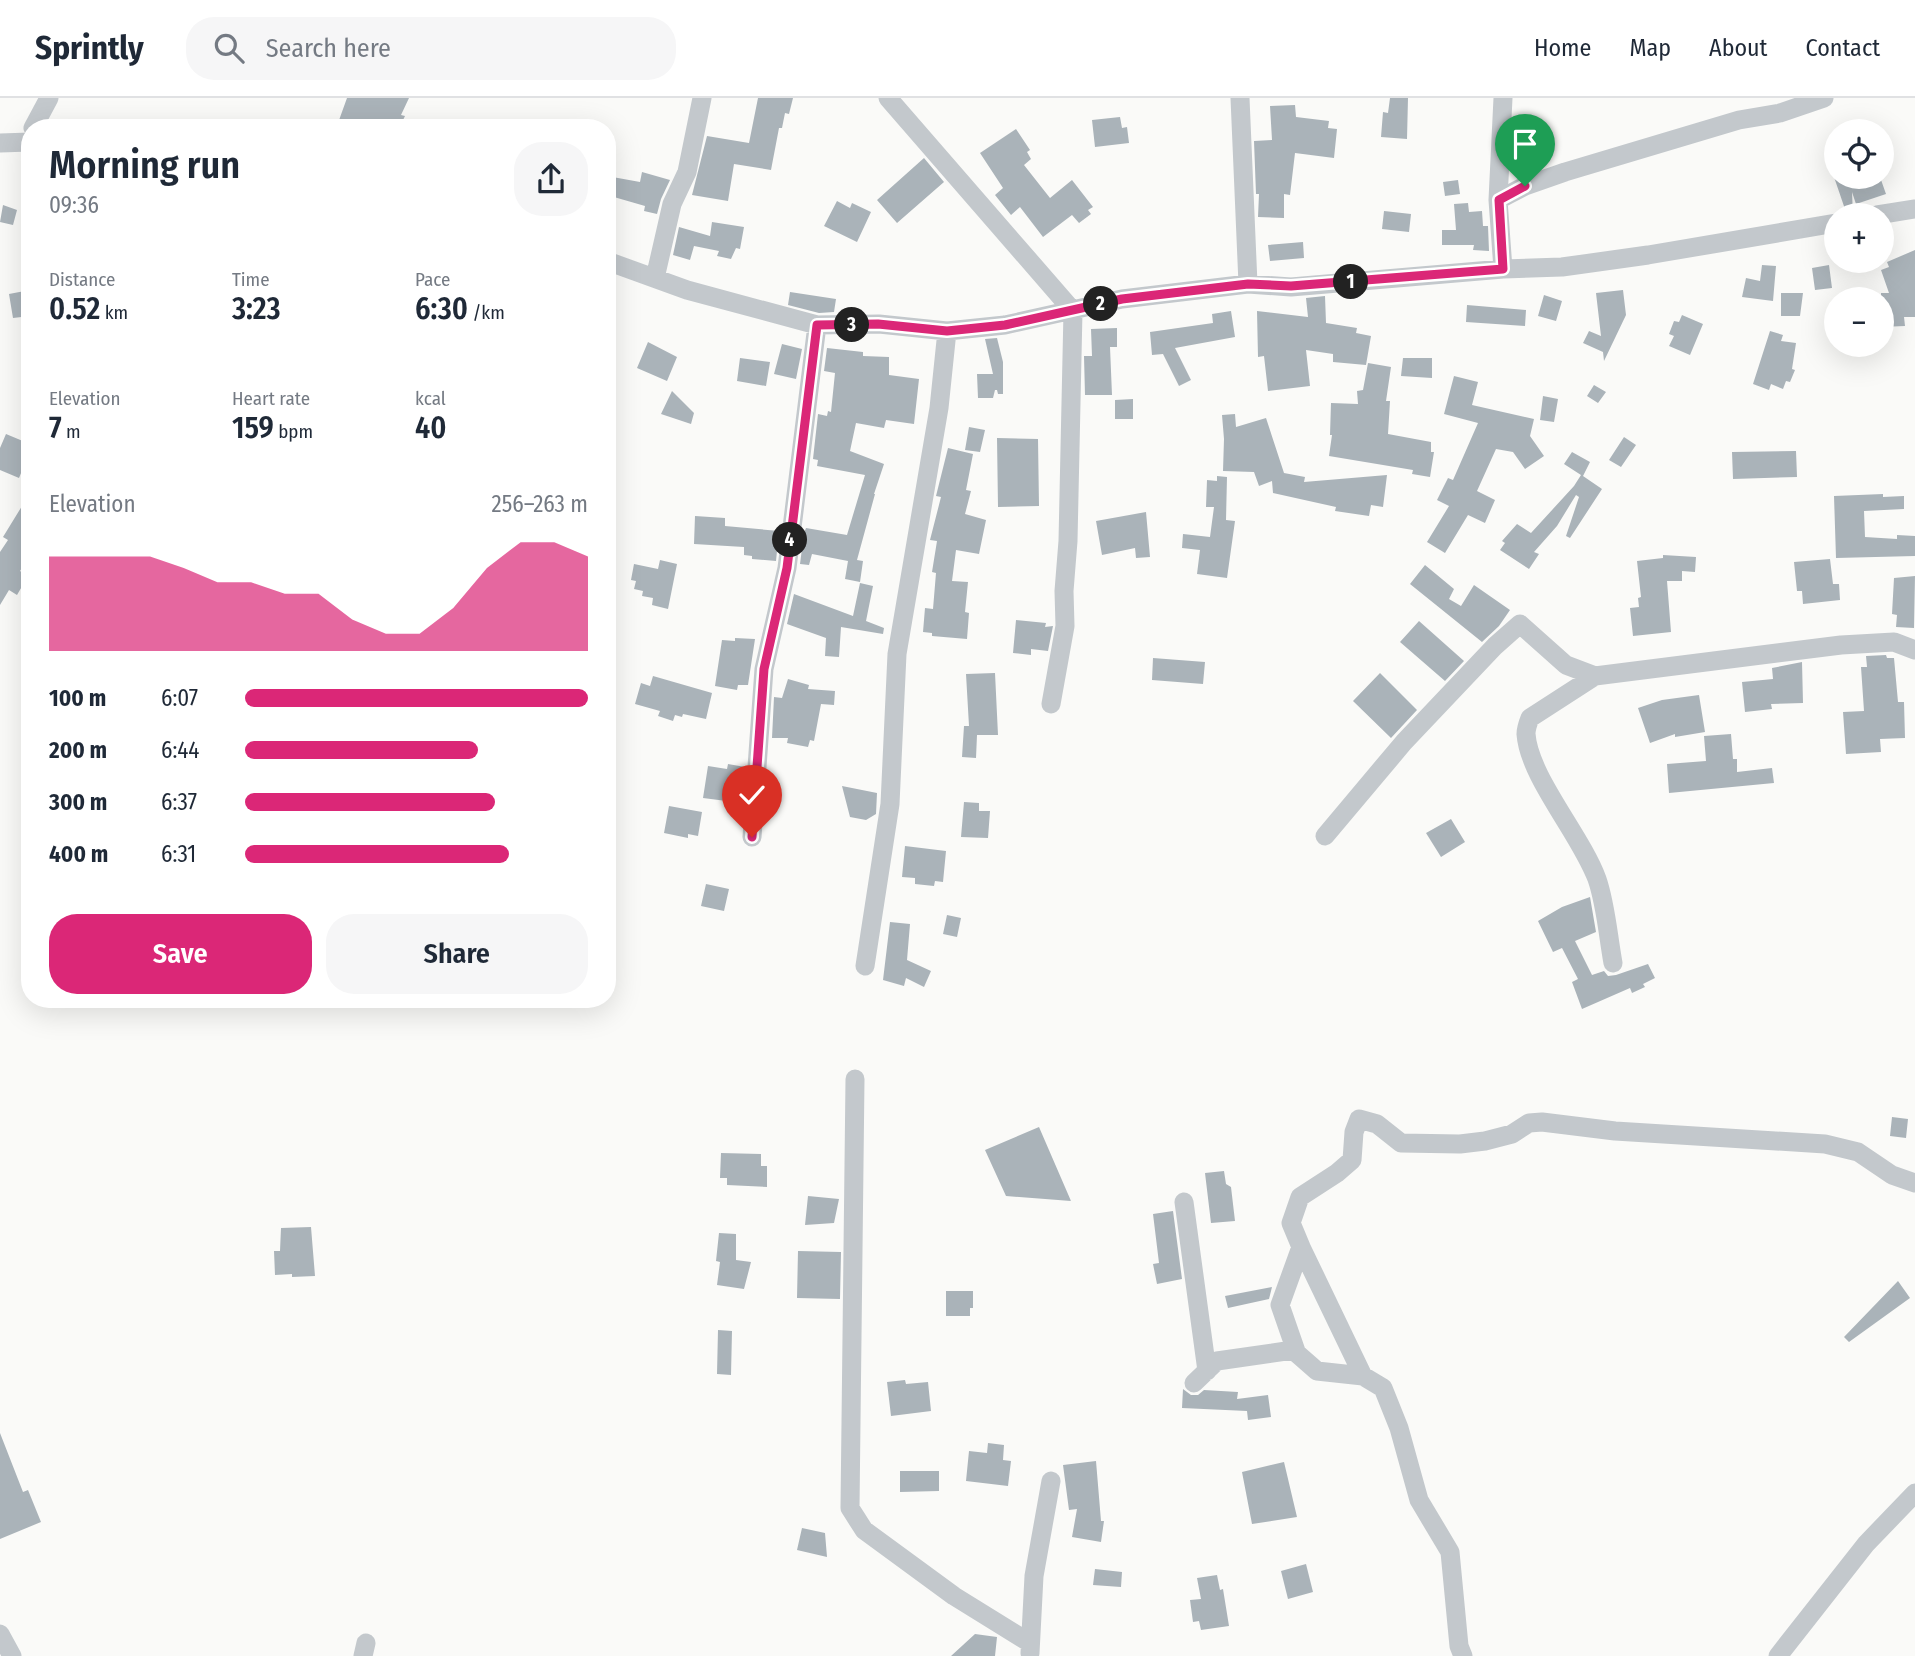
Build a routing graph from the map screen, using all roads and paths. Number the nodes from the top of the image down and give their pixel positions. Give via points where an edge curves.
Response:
1 (49, 98) edge
2 (702, 98) edge
3 (888, 98) edge
4 (1240, 98) edge
5 (1503, 98) edge
6 (1824, 98) edge
7 (38, 119) edge
8 (21, 138) edge
9 (0, 143) edge
10 (1499, 200) junction
11 (1915, 209) edge
12 (1894, 212) edge
13 (1824, 225) edge
14 (616, 264) edge
15 (1503, 269) junction
16 (655, 278) junction
17 (1248, 284) junction
18 (1073, 311) junction
19 (817, 325) junction
20 (947, 331) junction
21 (1915, 650) edge
22 (1595, 676) junction
23 (1051, 704) dead end
24 (1325, 836) dead end
25 (752, 837) dead end
26 (1614, 963) dead end
27 (865, 967) dead end
28 (855, 1079) dead end
29 (1915, 1183) edge
30 (1184, 1202) dead end
31 (1301, 1247) junction
32 (1297, 1354) junction
33 (1363, 1376) junction
34 (1051, 1481) dead end
35 (1915, 1493) edge
36 (0, 1634) edge
37 (1030, 1649) edge
38 (12, 1656) edge
39 (1463, 1656) edge
40 (1778, 1656) edge

1 - 7 street
2 - 16 street via 687,172 672,204
3 - 18 street
4 - 17 street
5 - 10 street
6 - 10 street via 1565,172
8 - 9 street
10 - 15 street
11 - 12 street
13 - 15 street via 1611,261
14 - 16 street
15 - 17 street via 1291,286
16 - 19 street
17 - 18 street via 1122,299
18 - 20 street
18 - 23 street via 1065,626
19 - 20 street via 878,324
19 - 25 street via 787,568 764,669
20 - 27 street via 939,408 897,654 890,804
21 - 22 street via 1894,642 1841,645
22 - 24 street via 1566,664 1520,624 1405,743
22 - 26 street via 1530,718 1526,732 1544,782 1597,879
28 - 37 street via 850,1508 864,1530
29 - 31 street via 1892,1175 1858,1152 1825,1144 1542,1122 1485,1141 1401,1143 1377,1124 1359,1119 1352,1160 1300,1197 1291,1223
30 - 32 street via 1200,1377 1217,1361 1293,1350
31 - 32 street via 1280,1305
31 - 33 street
32 - 33 street via 1317,1371
33 - 39 street via 1383,1388 1419,1500 1450,1552
34 - 37 street via 1034,1576
35 - 40 street via 1866,1544
36 - 38 street

